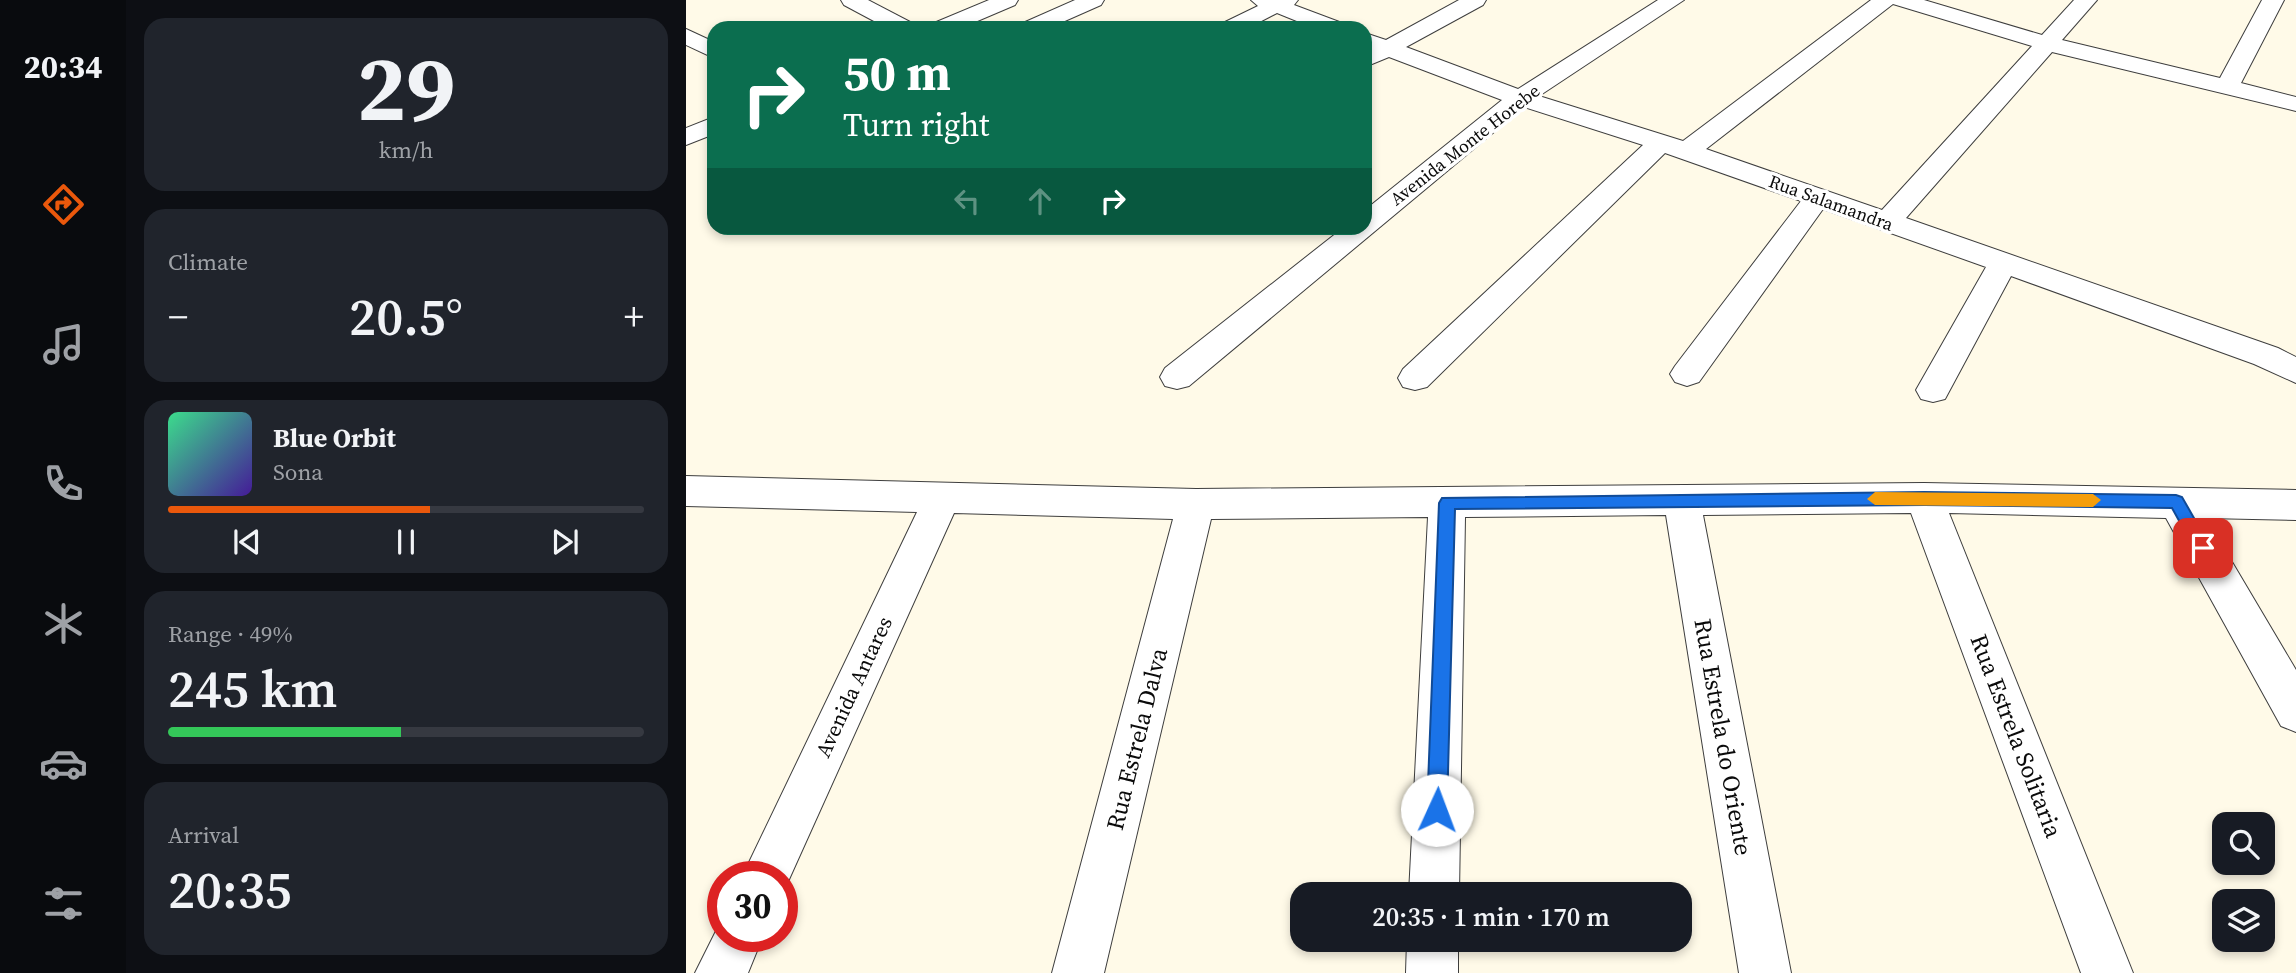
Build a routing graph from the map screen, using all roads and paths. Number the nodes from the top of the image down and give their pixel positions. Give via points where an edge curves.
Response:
1 (852, 0) edge
2 (1007, 0) edge
3 (1093, 0) edge
4 (1475, 0) edge
5 (1673, 0) edge
6 (1885, 0) edge
7 (1901, 0) edge
8 (2086, 0) edge
9 (2273, 0) edge
10 (1275, 2) edge
11 (891, 21) edge
12 (958, 21) edge
13 (1046, 21) edge
14 (1243, 21) edge
15 (1318, 21) edge
16 (686, 36) edge
17 (2049, 44) junction
18 (707, 47) edge
19 (1372, 50) edge
20 (2227, 88) junction
21 (1520, 98) junction
22 (2296, 104) edge
23 (707, 128) edge
24 (686, 137) edge
25 (1674, 147) junction
26 (1818, 197) junction
27 (1372, 218) edge
28 (1886, 223) junction
29 (1351, 235) edge
30 (2002, 265) junction
31 (2296, 370) edge
32 (1688, 374) dead end
33 (1177, 377) dead end
34 (1415, 377) dead end
35 (1933, 390) dead end
36 (687, 494) edge
37 (942, 498) junction
38 (1924, 498) junction
39 (1682, 501) junction
40 (2176, 501) junction
41 (1447, 503) junction
42 (1196, 504) junction
43 (2296, 505) edge
44 (2296, 711) edge
45 (773, 861) edge
46 (1434, 882) edge
47 (731, 952) edge
48 (1433, 952) edge
49 (721, 973) edge
50 (1078, 973) edge
51 (1432, 973) edge
52 (1765, 973) edge
53 (2107, 973) edge

1 - 11 street
2 - 12 street
3 - 13 street
4 - 19 street
5 - 21 street, Avenida Monte Horebe
6 - 25 street
7 - 17 street
8 - 17 street
9 - 20 street
10 - 14 street
10 - 15 street
16 - 18 street
17 - 20 street
17 - 28 street
19 - 21 street, Rua Salamandra
20 - 22 street
21 - 25 street, Rua Salamandra
21 - 27 street, Avenida Monte Horebe
23 - 24 street
25 - 26 street, Rua Salamandra
25 - 34 street
26 - 28 street, Rua Salamandra
26 - 32 street
28 - 30 street, Rua Salamandra
29 - 33 street
30 - 31 street, Rua Salamandra
30 - 35 street
36 - 37 street
37 - 42 street
37 - 45 street, Avenida Antares
38 - 39 street
38 - 40 street
38 - 53 street, Rua Estrela Solitaria
39 - 41 street
39 - 52 street, Rua Estrela do Oriente
40 - 43 street
40 - 44 street
41 - 42 street
41 - 46 street
42 - 50 street, Rua Estrela Dalva
47 - 49 street
48 - 51 street

